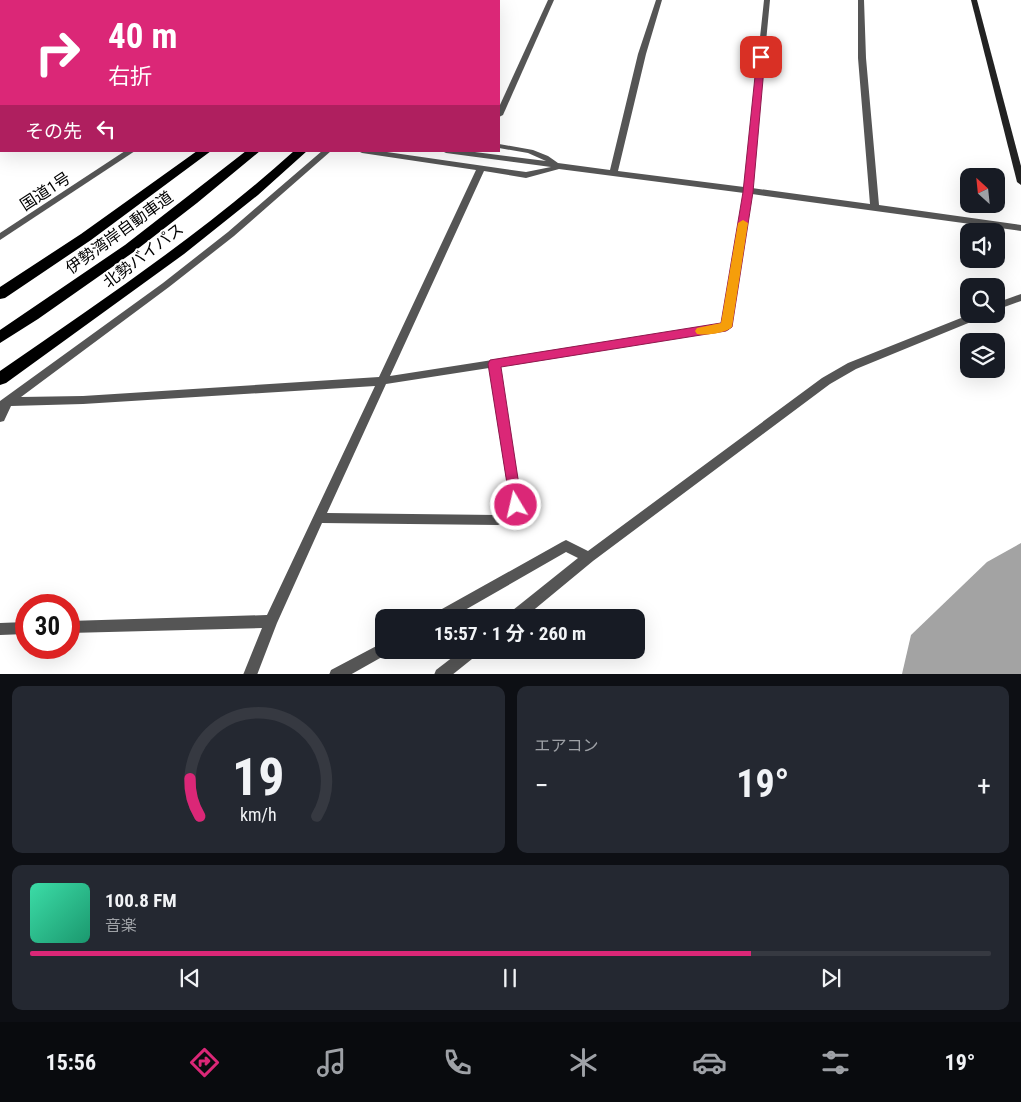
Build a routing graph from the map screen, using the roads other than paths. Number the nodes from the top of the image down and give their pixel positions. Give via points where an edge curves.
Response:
1 (551, 0) edge
2 (659, 0) edge
3 (767, 0) edge
4 (861, 0) edge
5 (974, 0) edge
6 (500, 113) edge
7 (500, 146) edge
8 (129, 152) edge
9 (204, 152) edge
10 (253, 152) edge
11 (300, 152) edge
12 (326, 152) edge
13 (369, 152) edge
14 (453, 152) edge
15 (1018, 160) edge
16 (559, 167) junction
17 (481, 168) junction
18 (613, 174) junction
19 (1021, 182) edge
20 (748, 192) junction
21 (875, 207) junction
22 (1021, 228) edge
23 (0, 238) edge
24 (0, 294) edge
25 (1021, 297) edge
26 (1005, 303) edge
27 (960, 322) edge
28 (0, 337) edge
29 (494, 364) junction
30 (0, 379) edge
31 (382, 381) junction
32 (3, 404) edge
33 (0, 418) edge
34 (319, 518) junction
35 (590, 557) junction
36 (454, 609) edge
37 (524, 609) edge
38 (271, 621) junction
39 (80, 627) edge
40 (15, 628) edge
41 (0, 629) edge
42 (375, 653) edge
43 (460, 659) edge
44 (250, 674) edge
45 (336, 674) edge
46 (441, 674) edge

1 - 6 street
2 - 18 street via 642,54
3 - 20 street
4 - 21 street via 862,58
5 - 15 street
7 - 16 street via 533,151
8 - 23 street, 国道1号
9 - 24 highway, 伊勢湾岸自動車道
10 - 28 highway, 伊勢湾岸自動車道 via 116,257
11 - 30 highway, 北勢バイパス via 171,257
12 - 32 street via 173,280
13 - 17 street
14 - 16 street
15 - 19 street
16 - 17 street via 526,175
16 - 18 street
17 - 31 street
18 - 20 street
20 - 21 street
20 - 29 street via 726,327
21 - 22 street
25 - 26 street
27 - 35 street via 852,366 826,381
29 - 31 street
29 - 34 street via 516,505 498,520
31 - 32 street
31 - 34 street
32 - 33 street
34 - 38 street
35 - 36 street via 566,546
35 - 37 street
38 - 39 street
38 - 44 street
40 - 41 street
42 - 45 street
43 - 46 street

